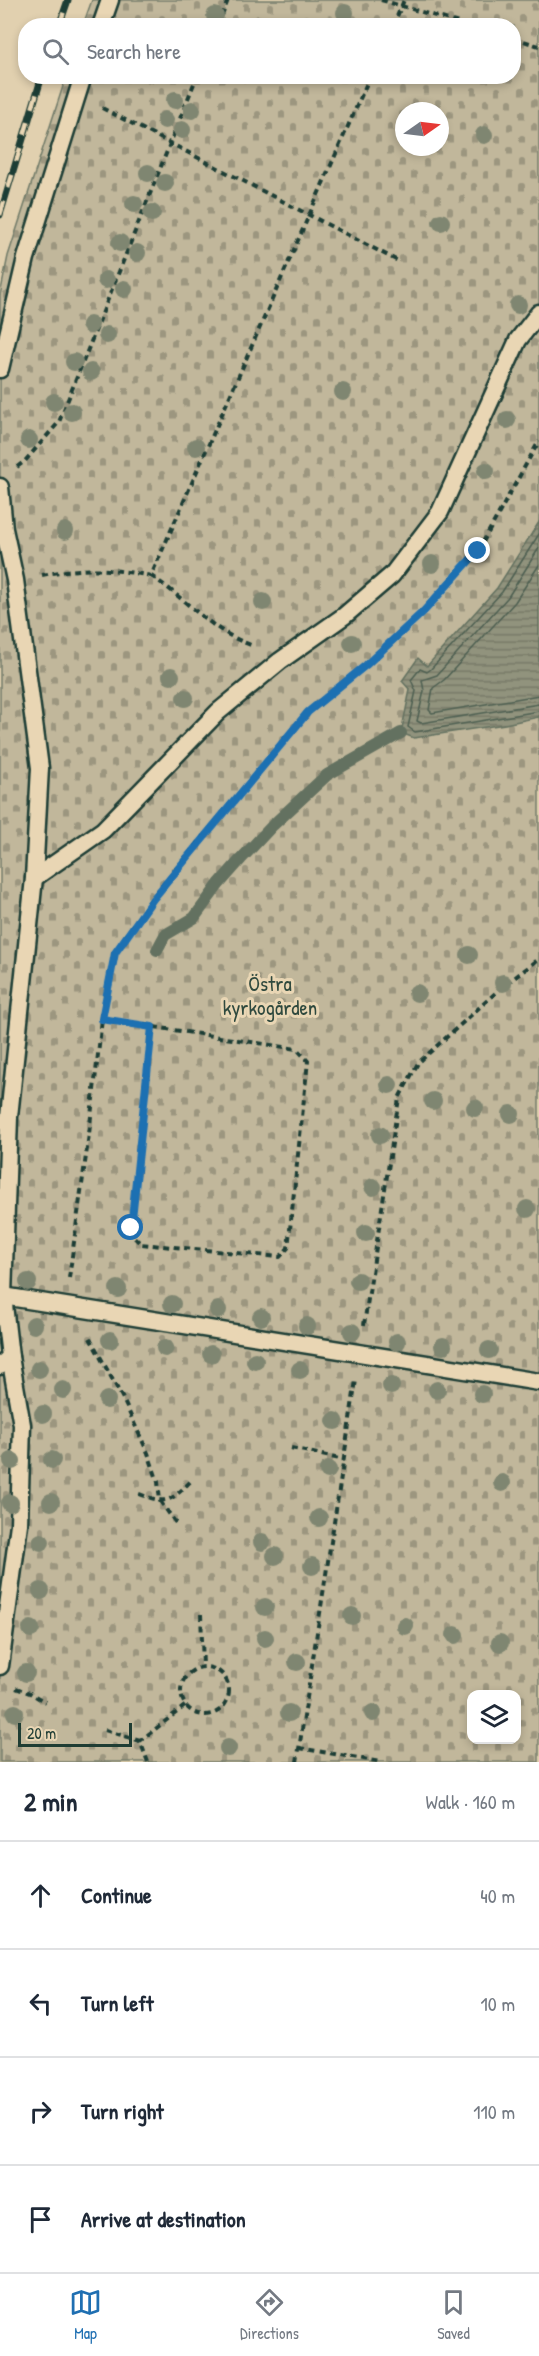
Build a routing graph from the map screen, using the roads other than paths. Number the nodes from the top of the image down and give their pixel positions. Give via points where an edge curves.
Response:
1 (110, 0) edge
2 (104, 18) edge
3 (81, 84) edge
4 (539, 313) edge
5 (0, 369) edge
6 (4, 480) edge
7 (34, 878) junction
8 (3, 1296) junction
9 (5, 1362) edge
10 (539, 1382) edge
11 (0, 1666) edge

1 - 2 lane
3 - 5 lane via 26,258
4 - 7 lane via 518,340 440,512 392,575 218,712 103,830
6 - 7 lane via 4,529 15,580 40,768
7 - 8 lane via 9,1118
8 - 9 lane
8 - 10 lane
9 - 11 lane via 22,1425 20,1513

